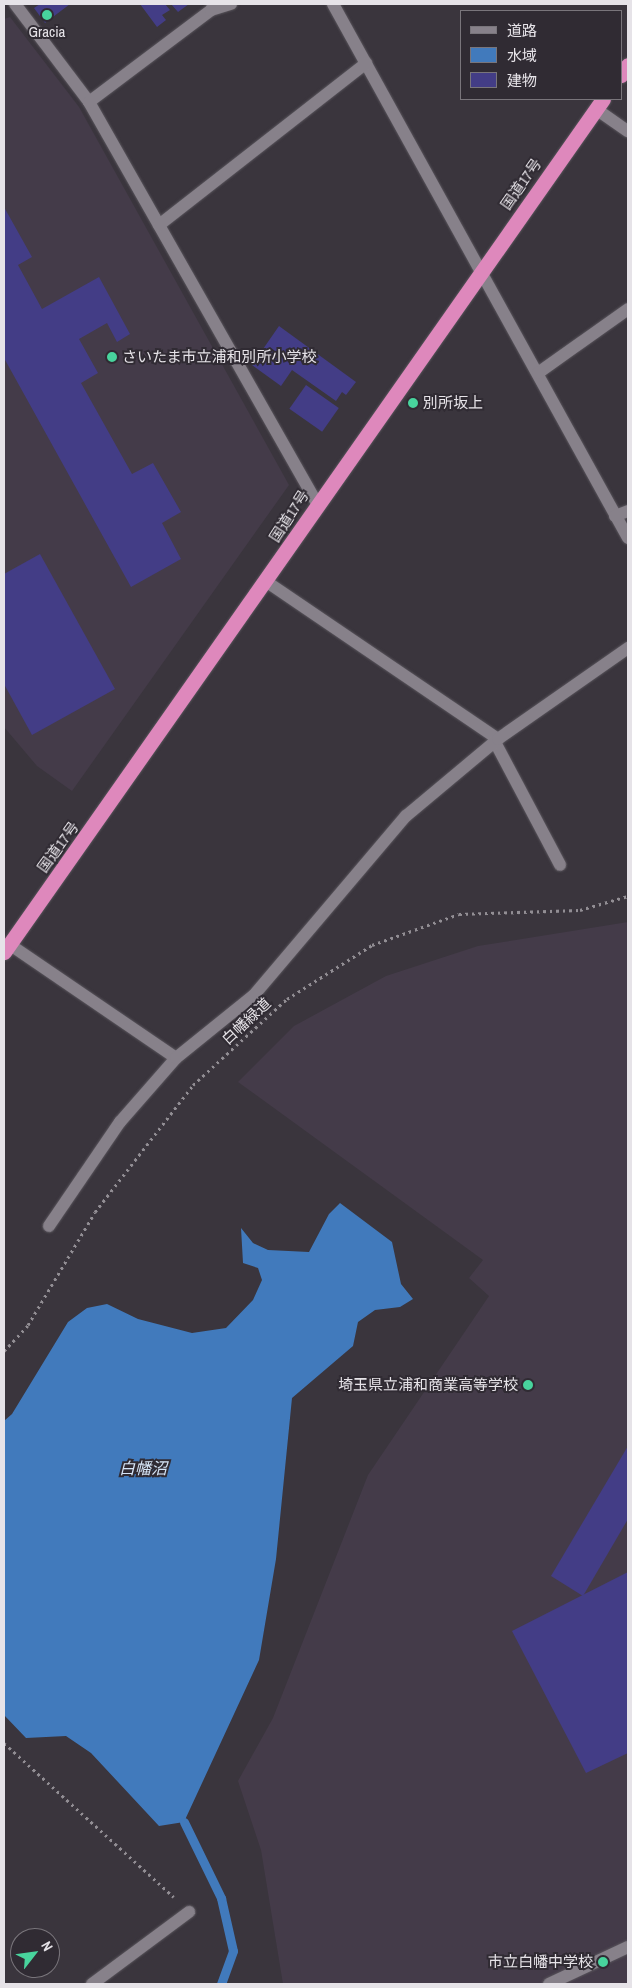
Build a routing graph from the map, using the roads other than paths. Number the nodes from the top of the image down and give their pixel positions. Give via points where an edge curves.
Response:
1 (15, 4) edge
2 (231, 4) edge
3 (333, 4) edge
4 (4, 6) edge
5 (366, 63) junction
6 (89, 102) junction
7 (599, 104) edge
8 (628, 131) edge
9 (159, 225) junction
10 (481, 275) junction
11 (628, 309) edge
12 (538, 373) junction
13 (317, 504) junction
14 (628, 511) edge
15 (615, 516) junction
16 (628, 538) edge
17 (267, 582) junction
18 (628, 648) edge
19 (497, 740) junction
20 (560, 865) dead end
21 (7, 948) edge
22 (176, 1058) junction
23 (49, 1226) dead end
24 (189, 1912) road end
25 (628, 1946) edge
26 (92, 1984) edge
27 (549, 1984) edge

1 - 4 street
1 - 6 street
2 - 6 street via 211,10
3 - 5 street
5 - 9 street
5 - 10 street
6 - 9 street
7 - 8 street
7 - 10 highway, 国道17号
9 - 13 street
10 - 12 street
10 - 13 highway, 国道17号
11 - 12 street
12 - 15 street
13 - 17 highway, 国道17号
14 - 15 street
15 - 16 street
17 - 19 street
17 - 21 highway, 国道17号
18 - 19 street
19 - 20 street
19 - 22 street via 406,816 254,995
21 - 22 street
22 - 23 street via 120,1122
24 - 26 street
25 - 27 street

